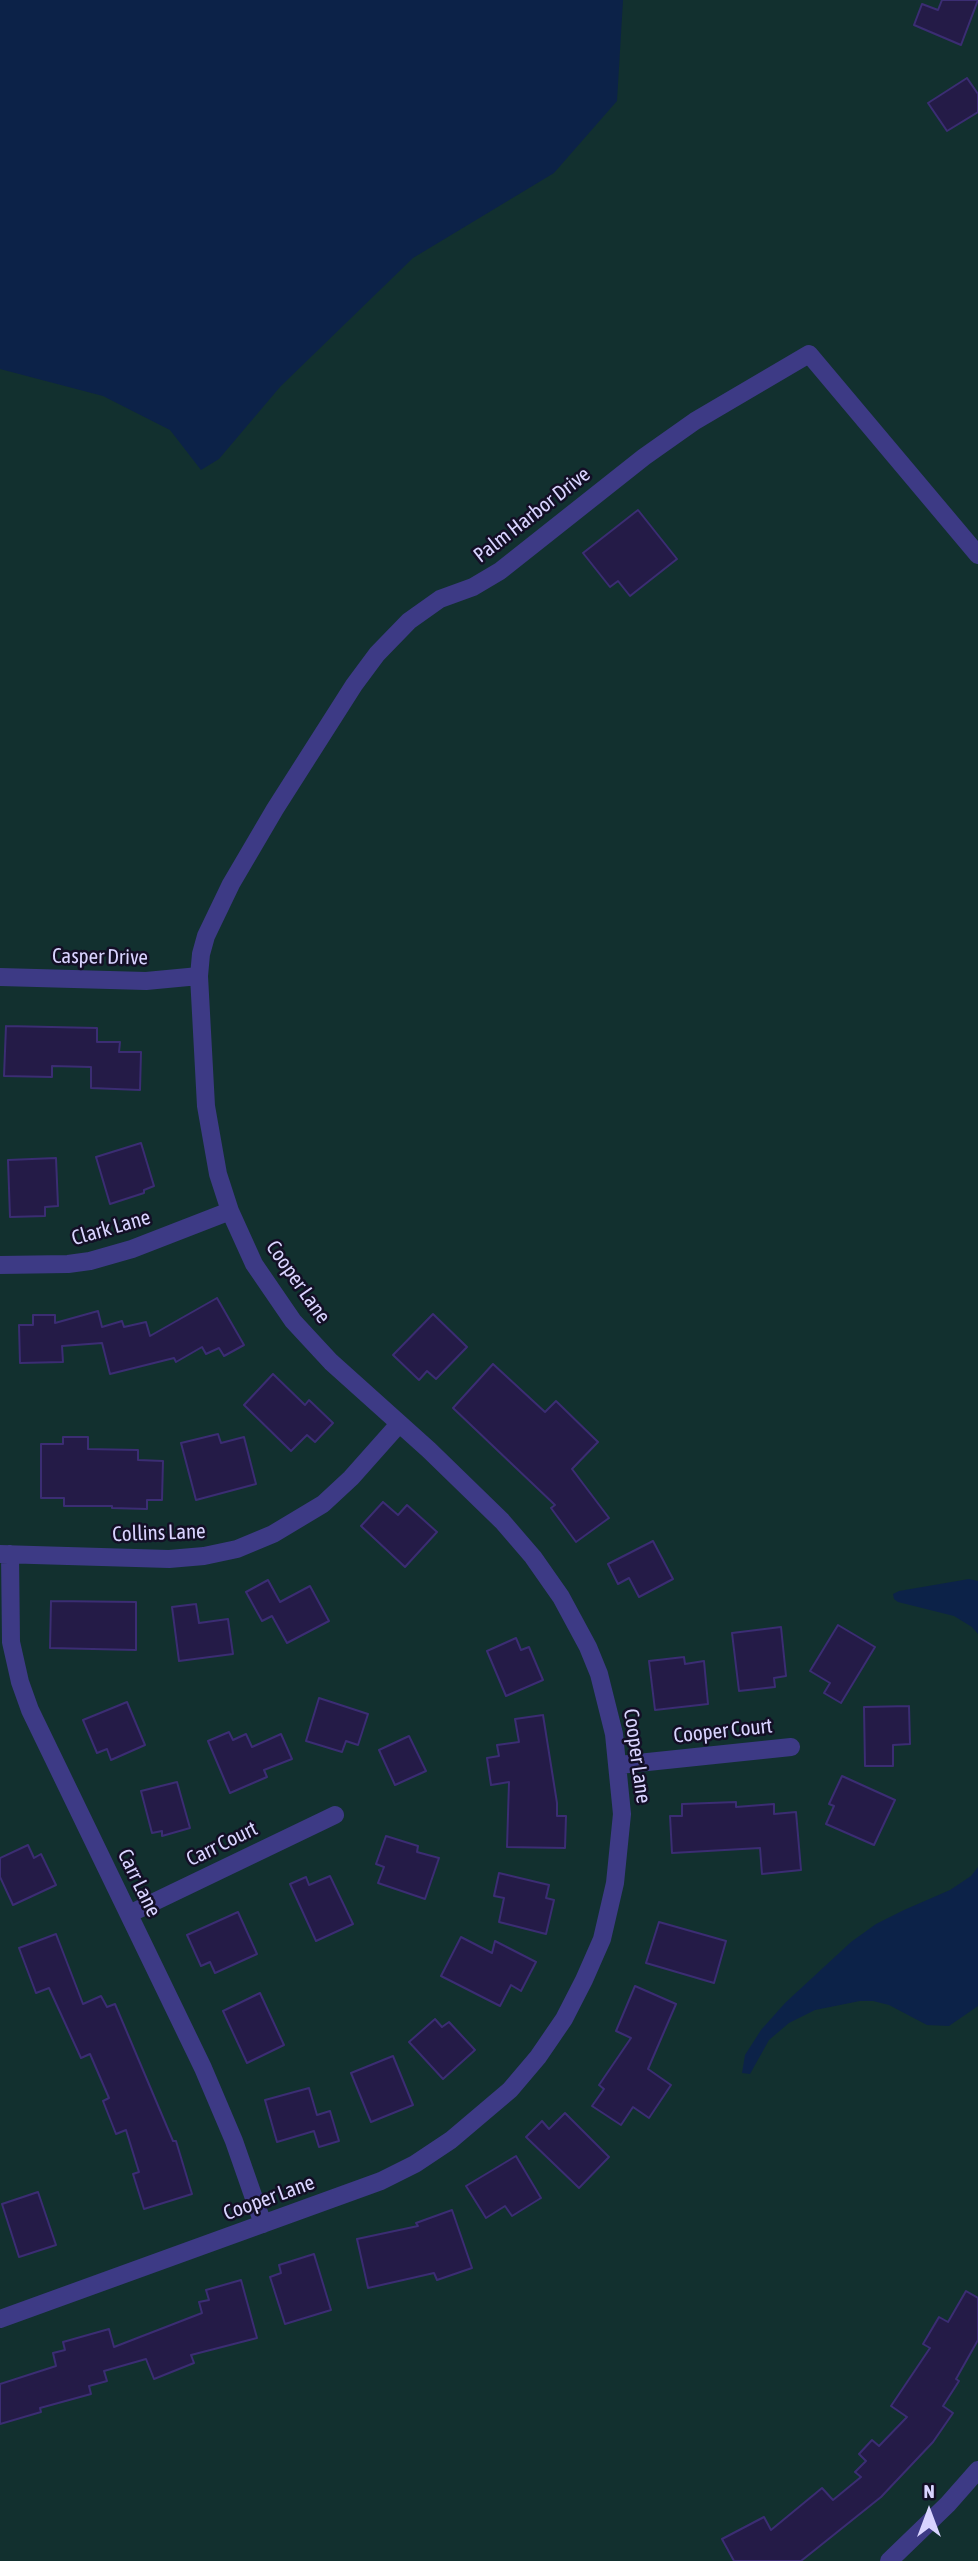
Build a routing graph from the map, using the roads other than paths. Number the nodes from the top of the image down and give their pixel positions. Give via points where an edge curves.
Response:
1 (978, 555) edge
2 (199, 976) junction
3 (0, 977) edge
4 (230, 1211) junction
5 (0, 1265) edge
6 (399, 1424) junction
7 (5, 1554) edge
8 (791, 1747) dead end
9 (619, 1765) junction
10 (335, 1815) dead end
11 (129, 1914) junction
12 (263, 2224) junction
13 (0, 2319) edge
14 (978, 2470) edge
15 (889, 2561) edge

1 - 2 street, Palm Harbor Drive via 809,354 695,421 500,571 430,605 399,630 354,685 231,884 206,936
2 - 3 street, Casper Drive via 146,981
2 - 4 street, Cooper Lane via 206,1106
4 - 5 street, Clark Lane via 90,1261
4 - 6 street, Cooper Lane via 254,1264 289,1315 331,1362
6 - 7 street, Collins Lane via 323,1504 237,1549 169,1559
6 - 9 street, Cooper Lane via 502,1521 561,1597 599,1674
7 - 11 street, Carr Lane via 10,1631 20,1682
8 - 9 street, Cooper Court
9 - 12 street, Cooper Lane via 622,1829 607,1920 575,1999 538,2057 496,2103 433,2153 381,2181
10 - 11 street, Carr Court
11 - 12 street, Carr Lane via 203,2068
12 - 13 street, Cooper Lane
14 - 15 street

